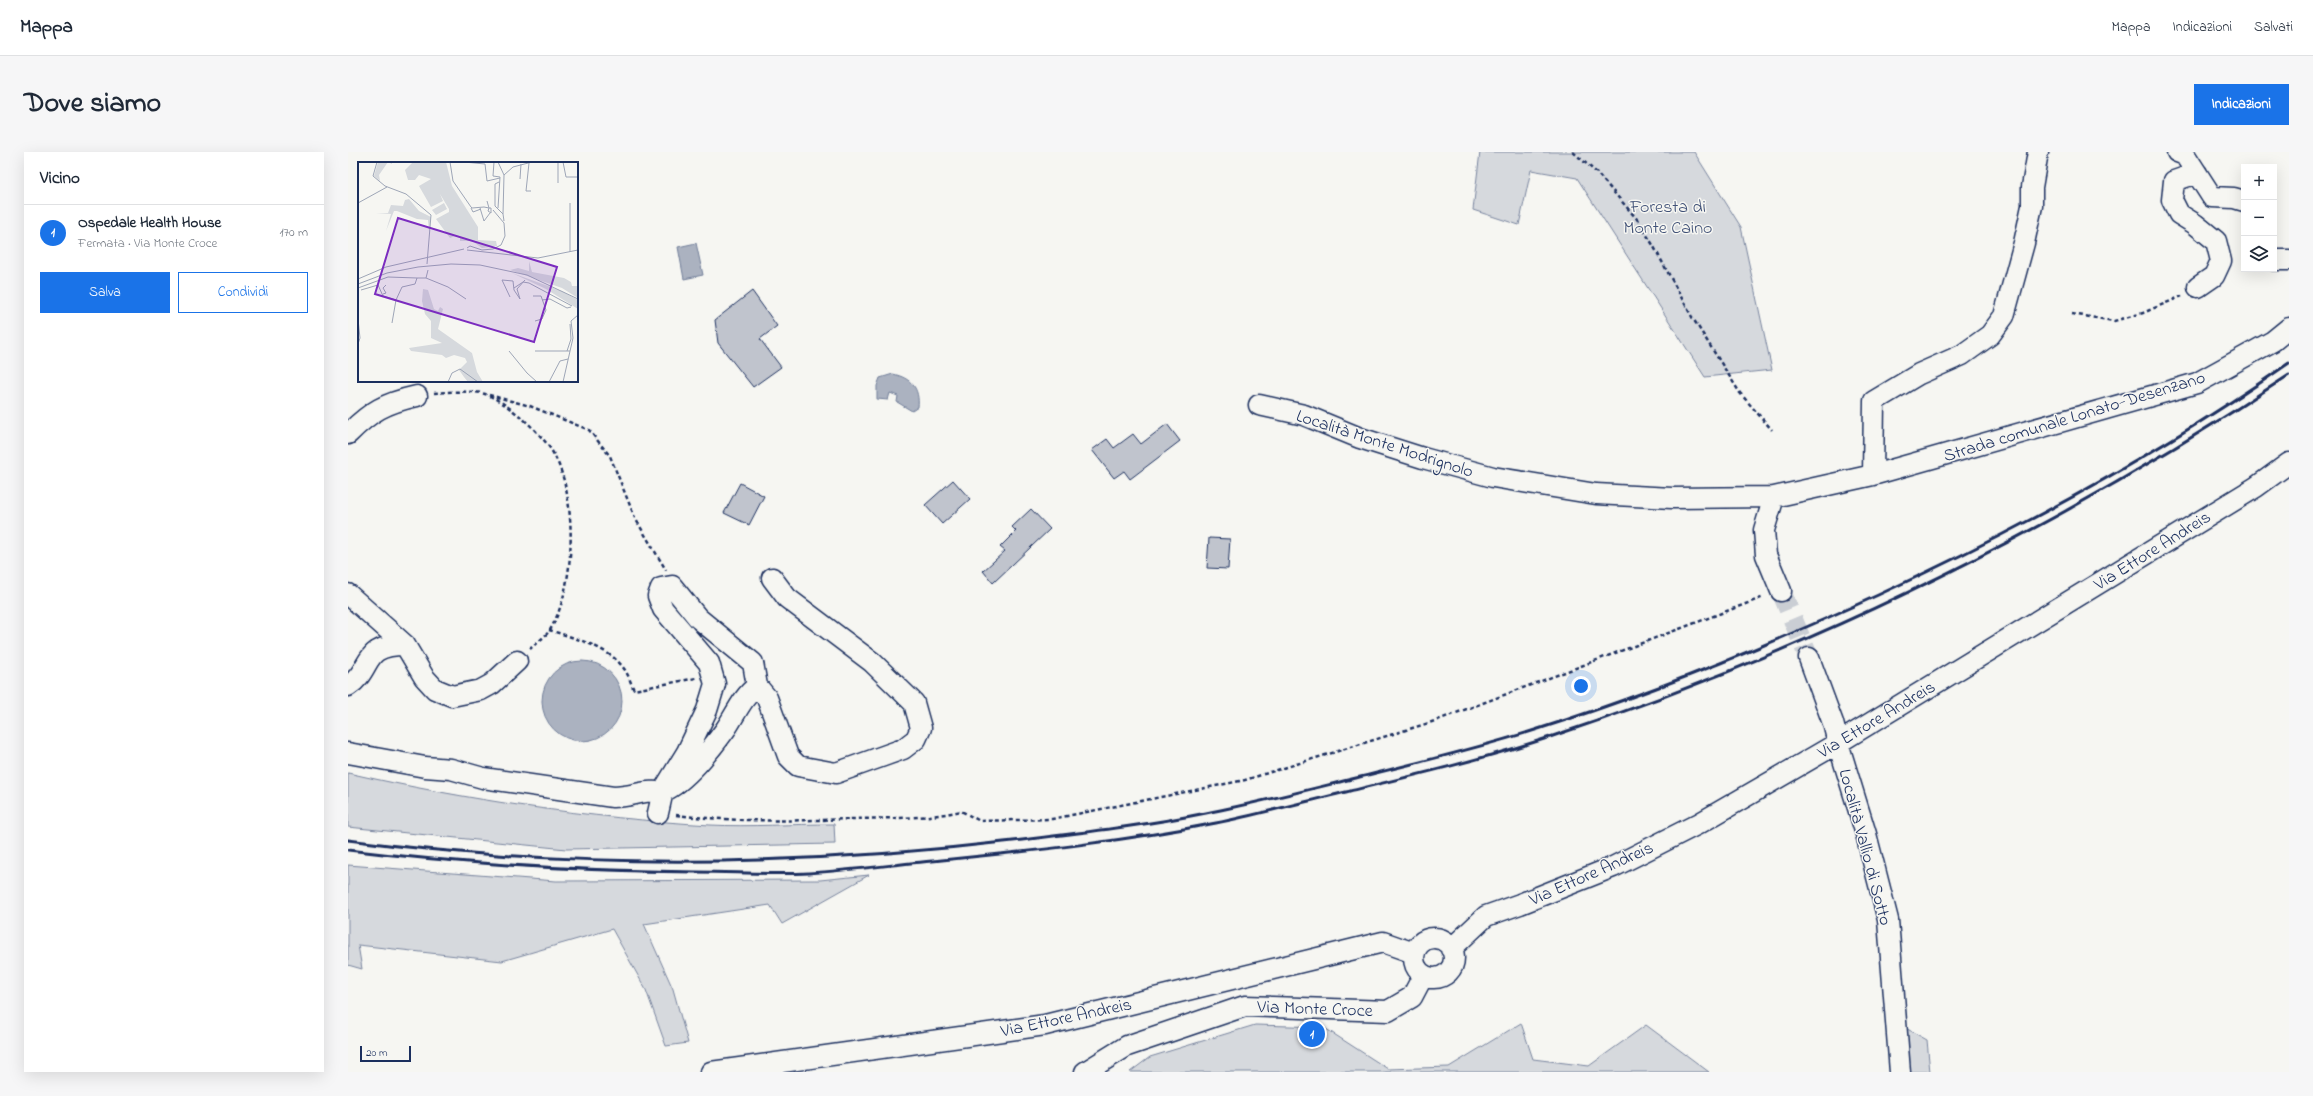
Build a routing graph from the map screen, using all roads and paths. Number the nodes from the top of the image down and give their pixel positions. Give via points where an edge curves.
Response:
1 (1573, 152) edge
2 (2042, 153) edge
3 (2181, 153) edge
4 (2197, 173) junction
5 (2241, 201) edge
6 (2277, 260) edge
7 (2289, 260) edge
8 (2198, 287) joint
9 (2072, 314) dead end
10 (2289, 328) edge
11 (484, 394) junction
12 (417, 396) joint
13 (1259, 405) dead end
14 (1772, 430) dead end
15 (348, 434) edge
16 (2289, 463) edge
17 (1873, 475) junction
18 (1774, 497) junction
19 (772, 578) dead end
20 (672, 586) junction
21 (1781, 591) joint
22 (348, 594) edge
23 (549, 630) junction
24 (405, 645) junction
25 (1809, 658) tunnel mouth
26 (517, 661) joint
27 (714, 675) junction
28 (348, 686) edge
29 (757, 686) junction
30 (1838, 743) junction
31 (348, 753) edge
32 (663, 791) junction
33 (961, 811) dead end
34 (658, 813) dead end
35 (1451, 949) junction
36 (1414, 953) junction
37 (1423, 976) junction
38 (711, 1072) edge
39 (1085, 1072) edge
40 (1900, 1072) edge

1 - 14 path via 1597,172 1637,219 1692,317 1740,393
2 - 17 street via 2024,243 2004,316 1990,335 1962,355 1919,374 1874,401
3 - 4 street
4 - 5 street via 2212,197
4 - 8 street via 2174,181 2172,200 2179,214 2216,241 2221,261 2214,276
6 - 7 street
8 - 9 path via 2177,299 2114,321
10 - 17 street, Strada comunale Lonato-Desenzano via 2273,341 2197,383
11 - 12 path via 446,392
11 - 20 path via 530,406 589,430 610,456 635,518 650,546 661,559
11 - 23 path via 509,408 536,431 553,453 564,480 570,519 570,560 564,594
12 - 15 street via 391,402 365,417
13 - 18 street, Località Monte Modrignolo via 1304,415 1360,438 1493,477 1596,494 1672,498
16 - 30 street, Via Ettore Andreis via 2256,487
17 - 18 street, Strada comunale Lonato-Desenzano
18 - 21 street via 1764,536 1766,555
19 - 29 street via 787,598 872,662 914,703 921,728 916,739 903,750 836,774 798,766 788,756 767,698
20 - 27 street via 661,588 658,596 664,609 709,663
20 - 29 street via 698,618 753,664
21 - 33 path via 1435,721 1245,780 1052,819 980,821
22 - 24 street
23 - 26 path
23 - 27 path via 608,654 625,670 634,690
24 - 26 street via 424,677 435,689 452,696 467,694 492,684
24 - 28 street via 389,645 378,649
25 - 30 street, Località Vallio di Sotto
27 - 32 street via 715,684 707,710 687,752
29 - 32 street via 745,698 705,755
30 - 35 street, Via Ettore Andreis via 1700,823 1613,867 1486,916
30 - 40 street, Località Vallio di Sotto via 1866,834 1888,920
31 - 32 street via 425,767 451,769 483,778 613,798
32 - 34 street
35 - 36 street via 1439,939 1431,938 1418,946
35 - 37 street via 1453,964 1450,970 1438,978
36 - 37 street via 1417,970
36 - 38 street, Via Ettore Andreis via 1383,942 1045,1024
37 - 39 street, Via Monte Croce via 1412,997 1388,1011 1245,1006 1127,1046

